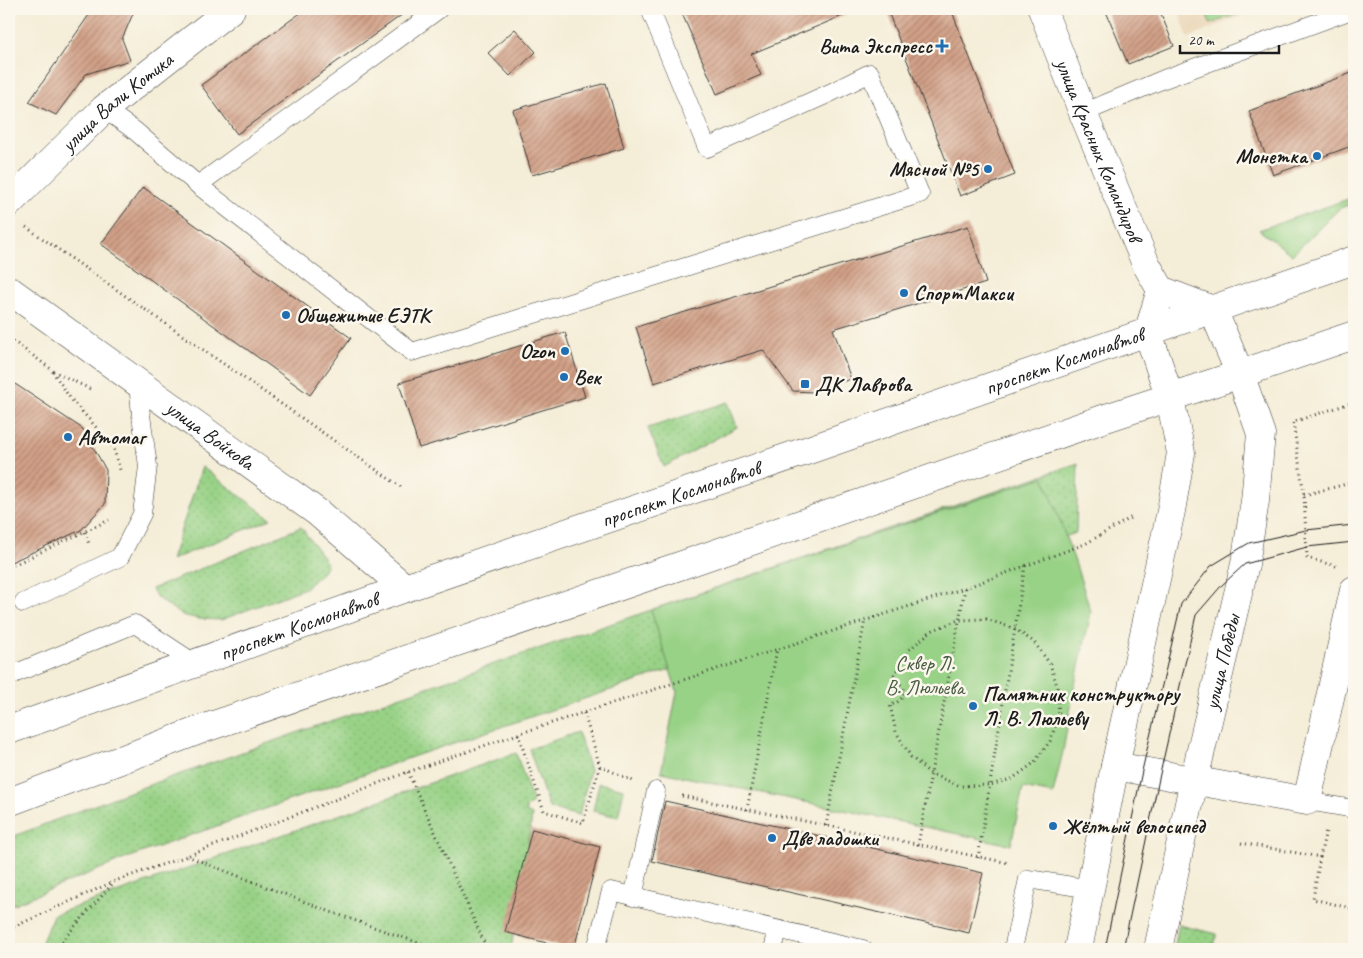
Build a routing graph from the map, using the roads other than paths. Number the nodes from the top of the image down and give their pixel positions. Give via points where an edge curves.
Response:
1 (230, 9) edge
2 (439, 9) edge
3 (650, 9) edge
4 (1042, 9) edge
5 (1354, 9) edge
6 (104, 109) junction
7 (1083, 112) junction
8 (198, 185) junction
9 (9, 203) edge
10 (1354, 260) edge
11 (9, 290) edge
12 (1161, 290) junction
13 (1213, 310) junction
14 (1148, 333) junction
15 (1354, 335) edge
16 (1240, 374) junction
17 (138, 383) junction
18 (1170, 398) junction
19 (1350, 579) edge
20 (405, 588) junction
21 (23, 602) dead end
22 (194, 663) junction
23 (9, 676) edge
24 (9, 730) edge
25 (1115, 766) junction
26 (1194, 780) junction
27 (656, 791) road end
28 (1307, 800) junction
29 (9, 802) edge
30 (1354, 809) edge
31 (1091, 889) junction
32 (633, 897) junction
33 (778, 930) junction
34 (596, 949) edge
35 (773, 949) edge
36 (863, 949) edge
37 (1012, 949) edge
38 (1078, 949) edge
39 (1158, 949) edge

1 - 6 main road, улица Вали Котика
2 - 8 lane
3 - 8 lane via 707,148 870,73 920,194 412,352
4 - 7 main road, улица Красных Командиров
5 - 7 lane
6 - 8 lane via 134,130
6 - 9 main road, улица Вали Котика
7 - 12 main road, улица Красных Командиров via 1146,264
10 - 13 main road, проспект Космонавтов
11 - 17 main road, улица Войкова
12 - 13 main road
12 - 14 main road
13 - 14 main road, проспект Космонавтов
13 - 16 main road, улица Победы
14 - 18 main road
14 - 20 main road, проспект Космонавтов
15 - 16 main road
16 - 18 main road
16 - 26 main road, улица Победы via 1261,434 1255,501 1245,564
17 - 20 main road, улица Войкова via 317,512
17 - 21 lane via 148,466 142,514 129,540 120,557
18 - 25 main road via 1181,453
18 - 29 main road via 1103,418 205,728
19 - 28 main road
20 - 22 main road, проспект Космонавтов
22 - 23 lane via 134,624
22 - 24 main road, проспект Космонавтов
25 - 26 main road
25 - 31 main road
26 - 28 main road
26 - 39 main road, улица Победы
27 - 32 lane
28 - 30 lane
31 - 37 lane via 1028,879
31 - 38 main road
32 - 33 lane
32 - 34 lane via 611,892
33 - 35 lane
33 - 36 lane

